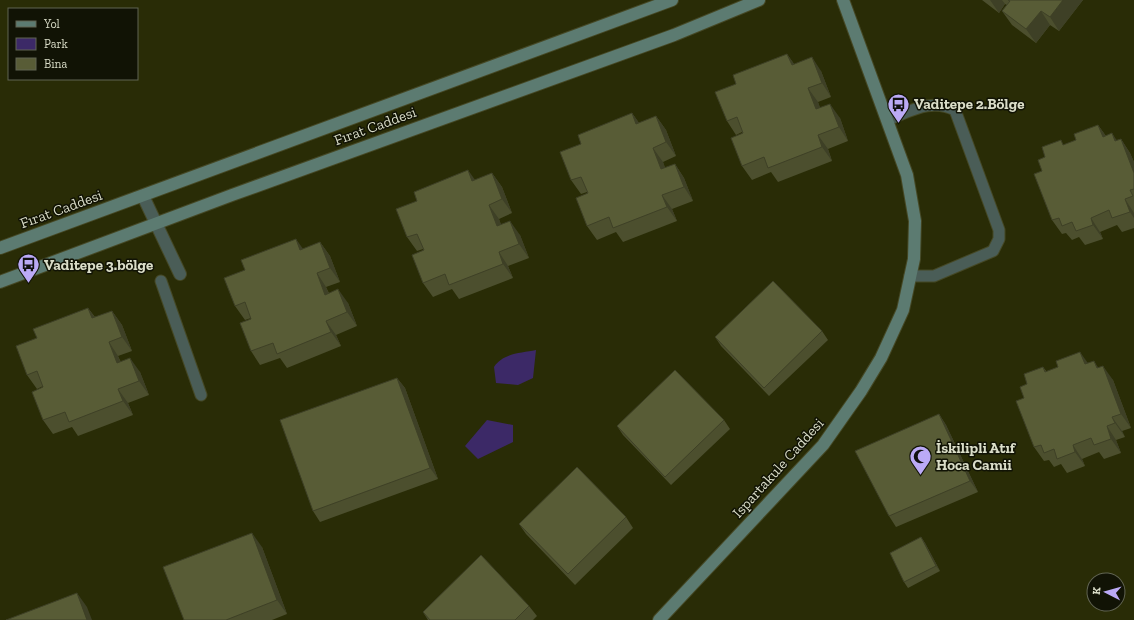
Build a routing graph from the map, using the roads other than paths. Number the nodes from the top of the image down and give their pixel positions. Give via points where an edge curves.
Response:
1 (672, 0) edge
2 (759, 0) edge
3 (843, 0) edge
4 (887, 120) junction
5 (143, 196) junction
6 (156, 224) junction
7 (0, 248) edge
8 (180, 274) dead end
9 (910, 276) junction
10 (161, 281) dead end
11 (0, 282) edge
12 (201, 395) dead end
13 (659, 620) edge

1 - 5 main road, Fırat Caddesi
2 - 6 main road, Fırat Caddesi via 674,35
3 - 4 main road, Ispartakule Caddesi
4 - 9 main road, Ispartakule Caddesi via 908,175 915,221 914,259
4 - 9 lane via 935,104 955,110 999,230 999,239 993,251 934,276
5 - 6 street
5 - 7 main road, Fırat Caddesi
6 - 8 street
6 - 11 main road, Fırat Caddesi
9 - 13 main road, Ispartakule Caddesi via 903,310 881,358 861,392 823,445
10 - 12 lane

